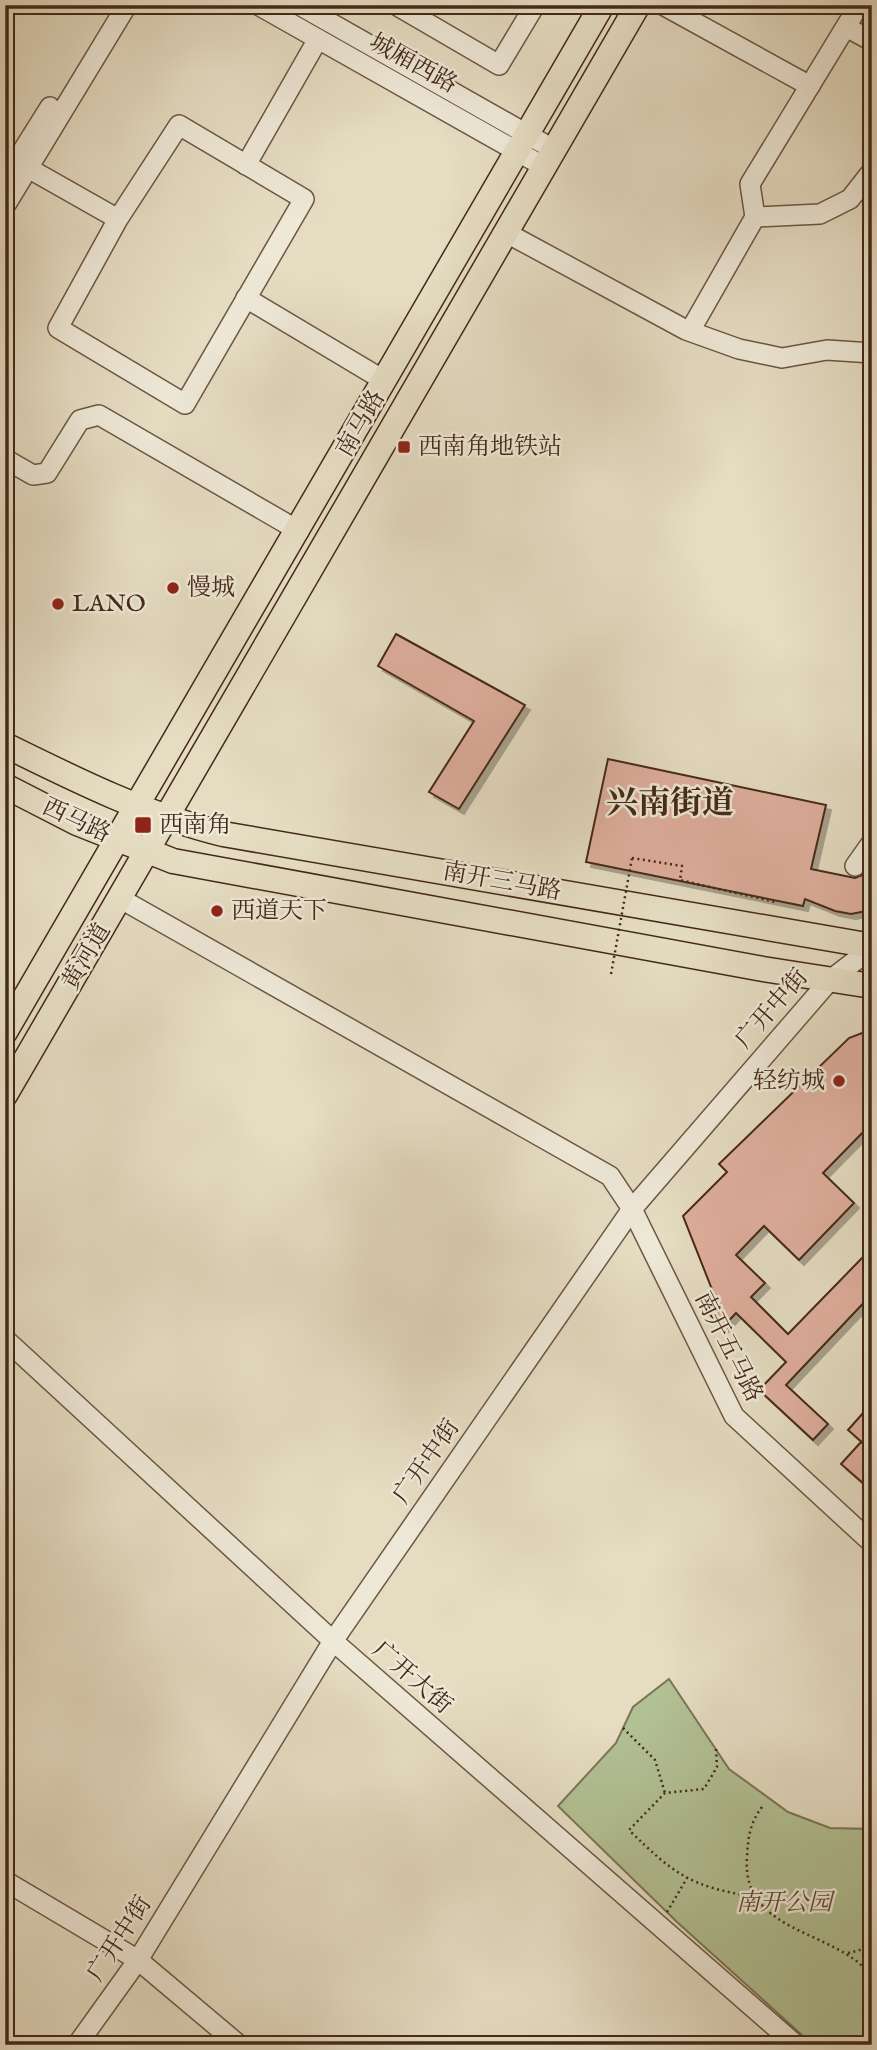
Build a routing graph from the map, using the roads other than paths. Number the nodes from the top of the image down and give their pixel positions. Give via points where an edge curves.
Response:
1 (113, 5) edge
2 (127, 5) edge
3 (258, 5) edge
4 (299, 5) edge
5 (396, 5) edge
6 (535, 5) edge
7 (601, 5) edge
8 (638, 5) edge
9 (663, 5) edge
10 (859, 5) edge
11 (846, 27) junction
12 (318, 39) junction
13 (872, 41) edge
14 (810, 86) junction
15 (522, 143) junction
16 (548, 158) junction
17 (246, 165) junction
18 (28, 168) junction
19 (872, 171) edge
20 (5, 179) edge
21 (5, 206) edge
22 (755, 217) junction
23 (118, 219) junction
24 (505, 232) junction
25 (246, 298) junction
26 (690, 331) junction
27 (872, 353) edge
28 (385, 381) junction
29 (5, 459) edge
30 (299, 531) junction
31 (5, 745) edge
32 (5, 786) edge
33 (136, 807) junction
34 (167, 818) junction
35 (117, 841) junction
36 (872, 842) edge
37 (147, 853) junction
38 (855, 866) dead end
39 (121, 900) junction
40 (872, 947) edge
41 (831, 980) junction
42 (872, 986) edge
43 (5, 1032) edge
44 (5, 1096) edge
45 (632, 1209) junction
46 (5, 1339) edge
47 (872, 1543) edge
48 (333, 1641) junction
49 (5, 1881) edge
50 (138, 1960) junction
51 (77, 2045) edge
52 (239, 2045) edge
53 (796, 2045) edge

1 - 20 street
2 - 18 street
3 - 12 street, 城厢西路
4 - 15 street, 城厢西路
5 - 6 street via 499,65
7 - 15 main road, 南马路
8 - 16 main road, 南马路
9 - 14 street
10 - 11 street
11 - 13 street
11 - 14 street
12 - 15 street, 城厢西路
12 - 17 street
14 - 22 street via 750,184
15 - 16 street, 城厢西路
15 - 28 main road, 南马路
16 - 24 main road, 南马路
17 - 23 street via 179,125
17 - 25 street via 304,199
18 - 21 street
18 - 23 street
19 - 22 street via 850,199 820,215
22 - 26 street
23 - 25 street via 58,328 184,404
24 - 26 street
24 - 34 main road, 南马路
25 - 28 street
26 - 27 street via 782,358 827,349
28 - 30 main road, 南马路
29 - 30 street via 33,475 47,472 80,420 99,415
30 - 33 main road, 南马路
31 - 33 main road, 西马路
32 - 35 main road, 西马路
33 - 34 main road, 南开三马路
33 - 35 main road, 南马路
34 - 37 main road, 黄河道
34 - 40 main road, 南开三马路 via 232,835
35 - 37 main road, 西马路
35 - 43 main road, 黄河道
36 - 38 street
37 - 39 main road, 黄河道
37 - 41 main road, 南开三马路 via 226,872
39 - 44 main road, 黄河道
39 - 45 street, 南开五马路 via 610,1176
40 - 41 street, 广开中街
41 - 42 main road, 南开三马路
41 - 45 street, 广开中街
45 - 47 street, 南开五马路 via 734,1416
45 - 48 street, 广开中街
46 - 48 street, 广开大街
48 - 50 street, 广开中街
48 - 53 street, 广开大街
49 - 50 street
50 - 51 street, 广开中街
50 - 52 street

